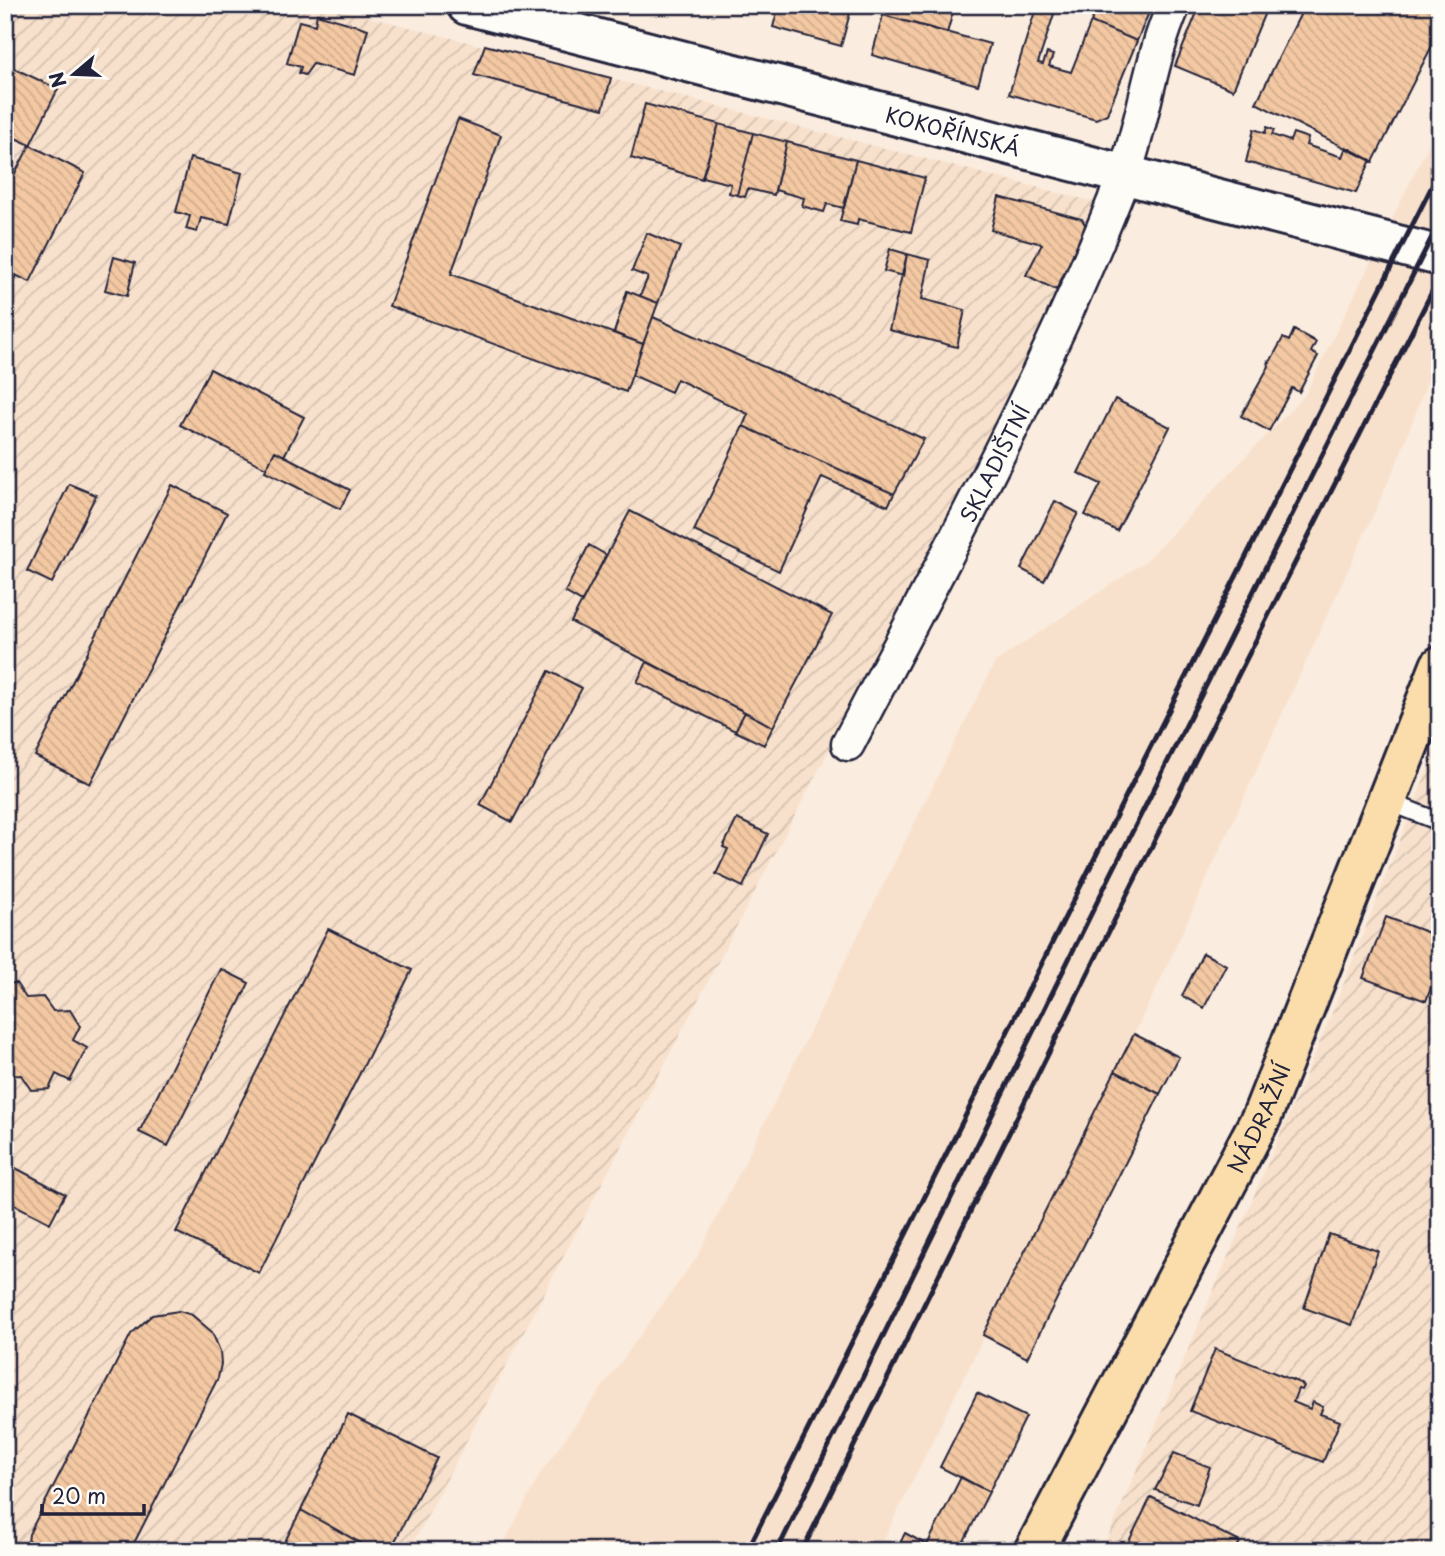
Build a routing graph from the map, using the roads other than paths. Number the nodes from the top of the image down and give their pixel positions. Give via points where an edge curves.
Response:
1 (467, 5) edge
2 (1174, 5) edge
3 (1124, 175) junction
4 (1440, 256) edge
5 (1440, 666) edge
6 (848, 744) dead end
7 (1387, 802) junction
8 (1440, 822) edge
9 (1034, 1551) edge

1 - 3 main road, KOKOŘÍNSKÁ
2 - 3 street, SKLADIŠTNÍ via 1160,36
3 - 4 main road, KOKOŘÍNSKÁ
3 - 6 street, SKLADIŠTNÍ via 1035,382
5 - 7 main road, NÁDRAŽNÍ
7 - 8 lane
7 - 9 main road, NÁDRAŽNÍ via 1262,1116

